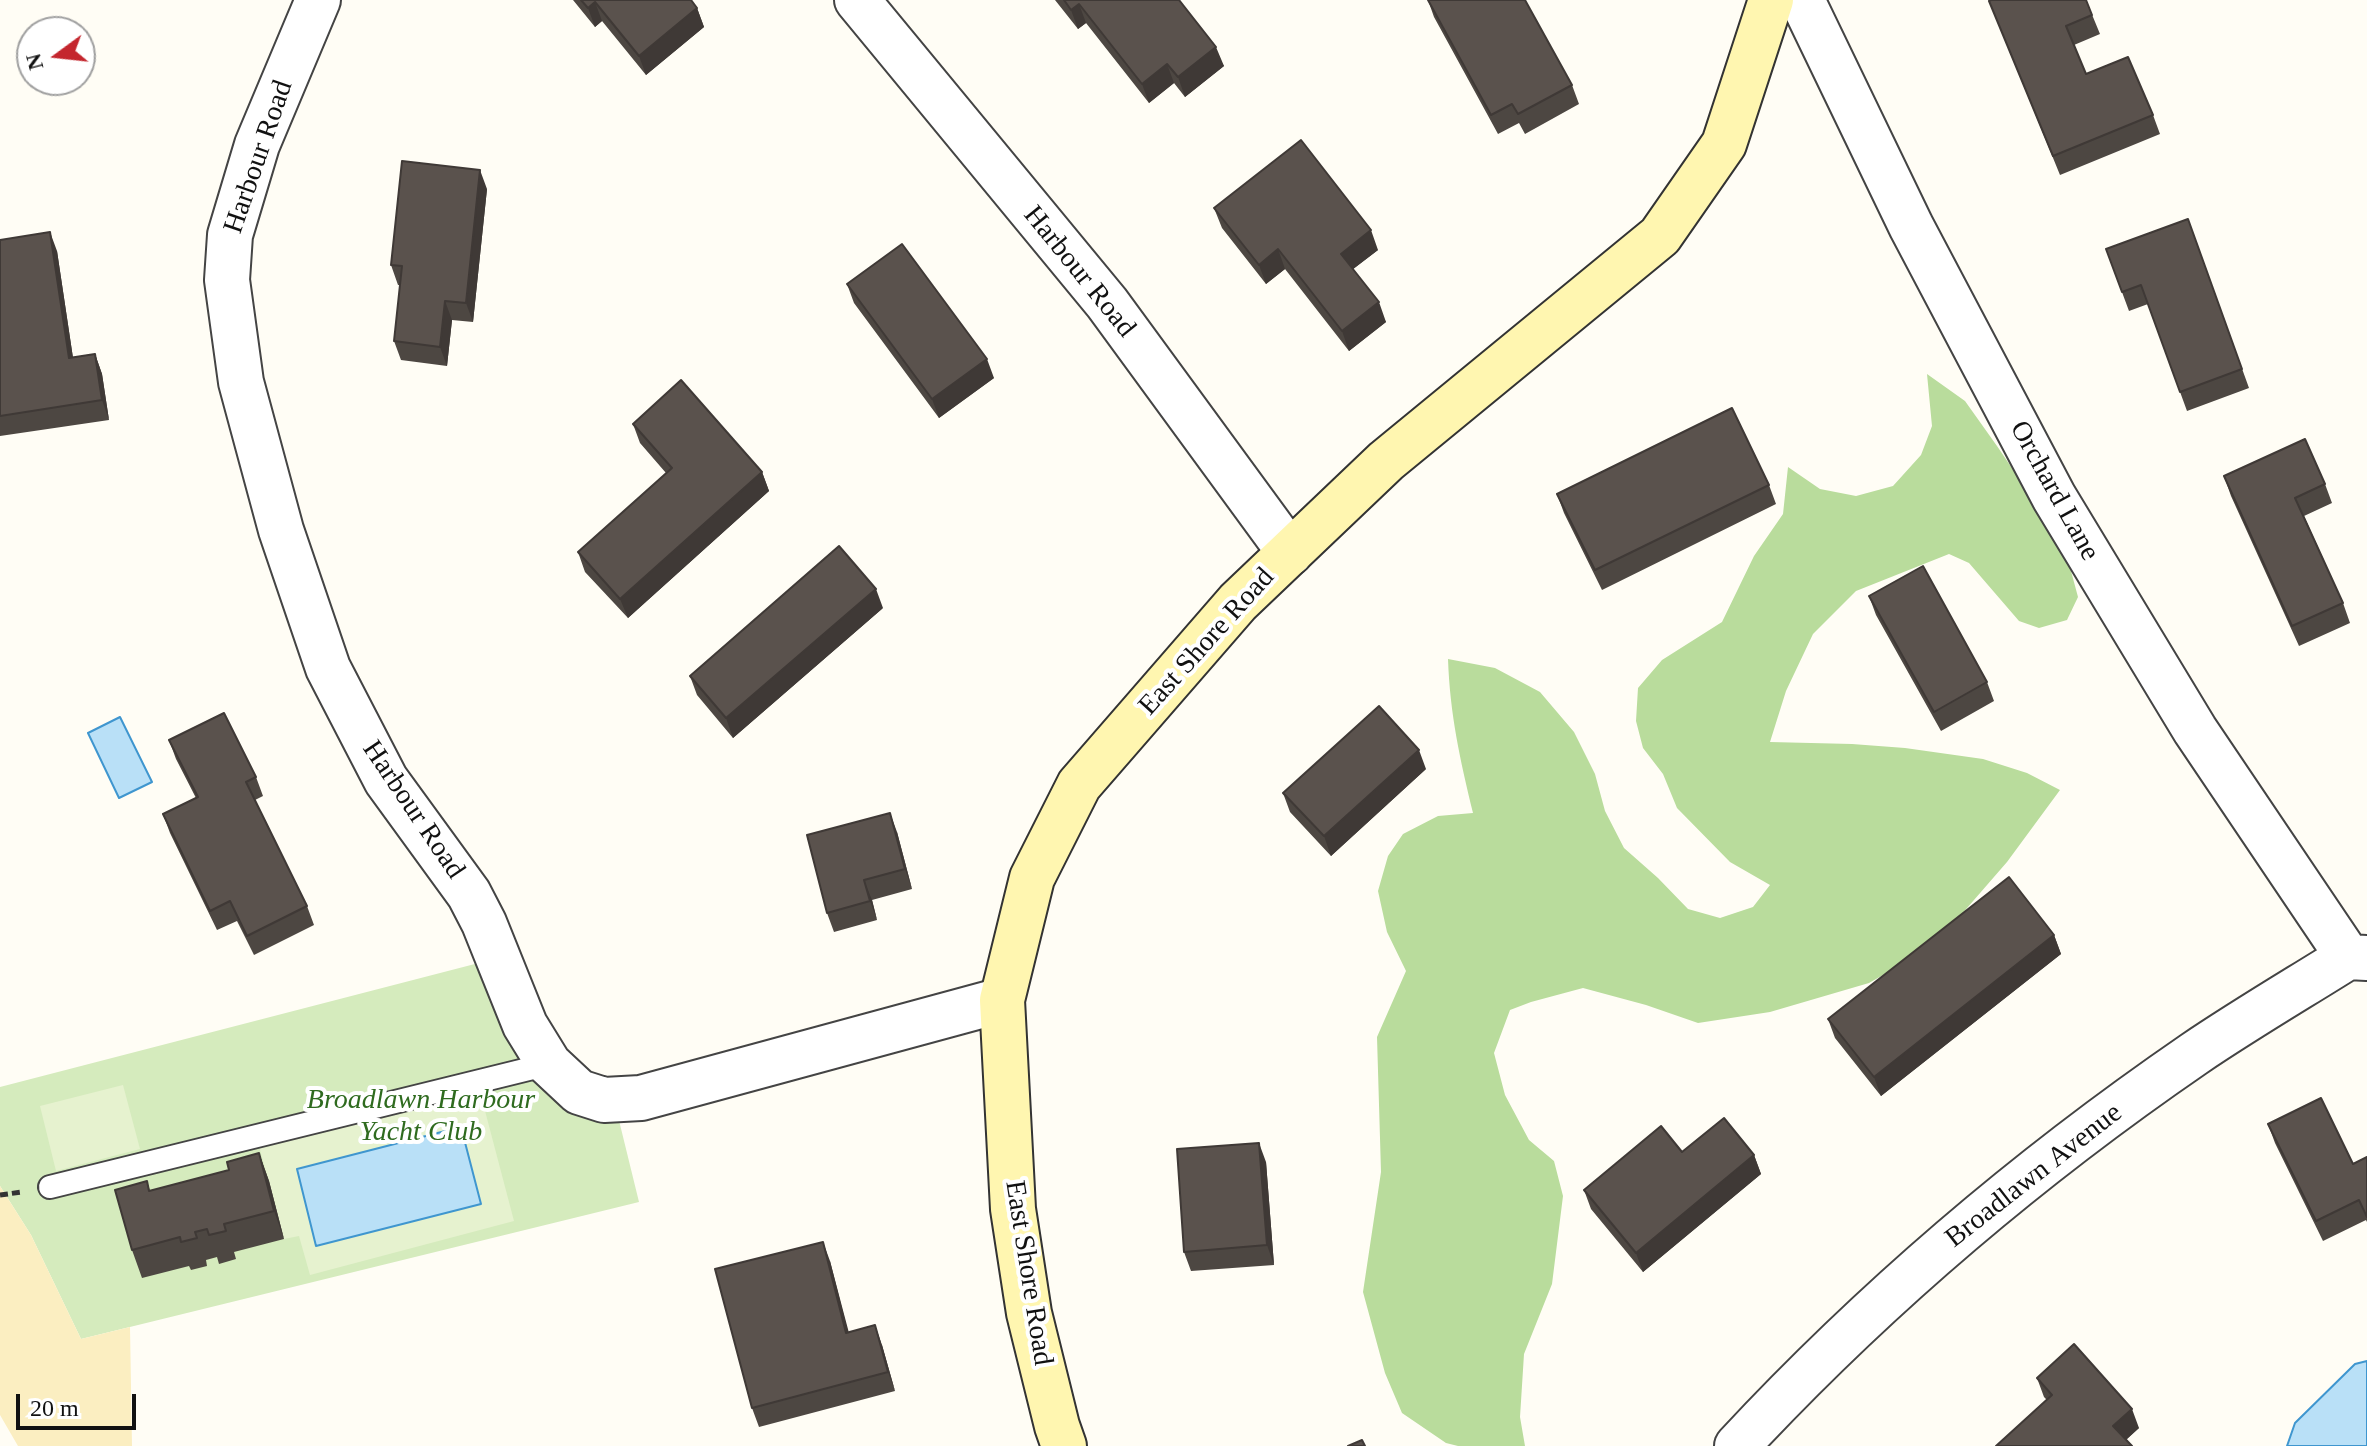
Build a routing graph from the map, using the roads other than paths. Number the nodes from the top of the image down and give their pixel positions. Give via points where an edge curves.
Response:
1 (318, 0) edge
2 (857, 0) edge
3 (1771, 0) edge
4 (1802, 0) edge
5 (1290, 553) junction
6 (2358, 957) edge
7 (1002, 1000) junction
8 (549, 1064) junction
9 (50, 1187) dead end
10 (1064, 1446) edge
11 (1737, 1446) edge

1 - 8 street, Harbour Road via 257,145 230,235 227,280 241,382 281,530 328,668 386,780 469,894 525,1025
2 - 5 street, Harbour Road via 1107,303
3 - 5 main road, East Shore Road via 1724,144 1660,236 1386,461
4 - 6 street, Orchard Lane via 1911,226 2054,497 2195,730
5 - 7 main road, East Shore Road via 1238,602 1079,785 1032,878
6 - 11 street, Broadlawn Avenue via 2194,1054 2055,1155 1913,1271
7 - 8 street, Harbour Road via 641,1098 604,1100 579,1092
7 - 10 main road, East Shore Road via 1013,1209 1029,1313
8 - 9 lane

